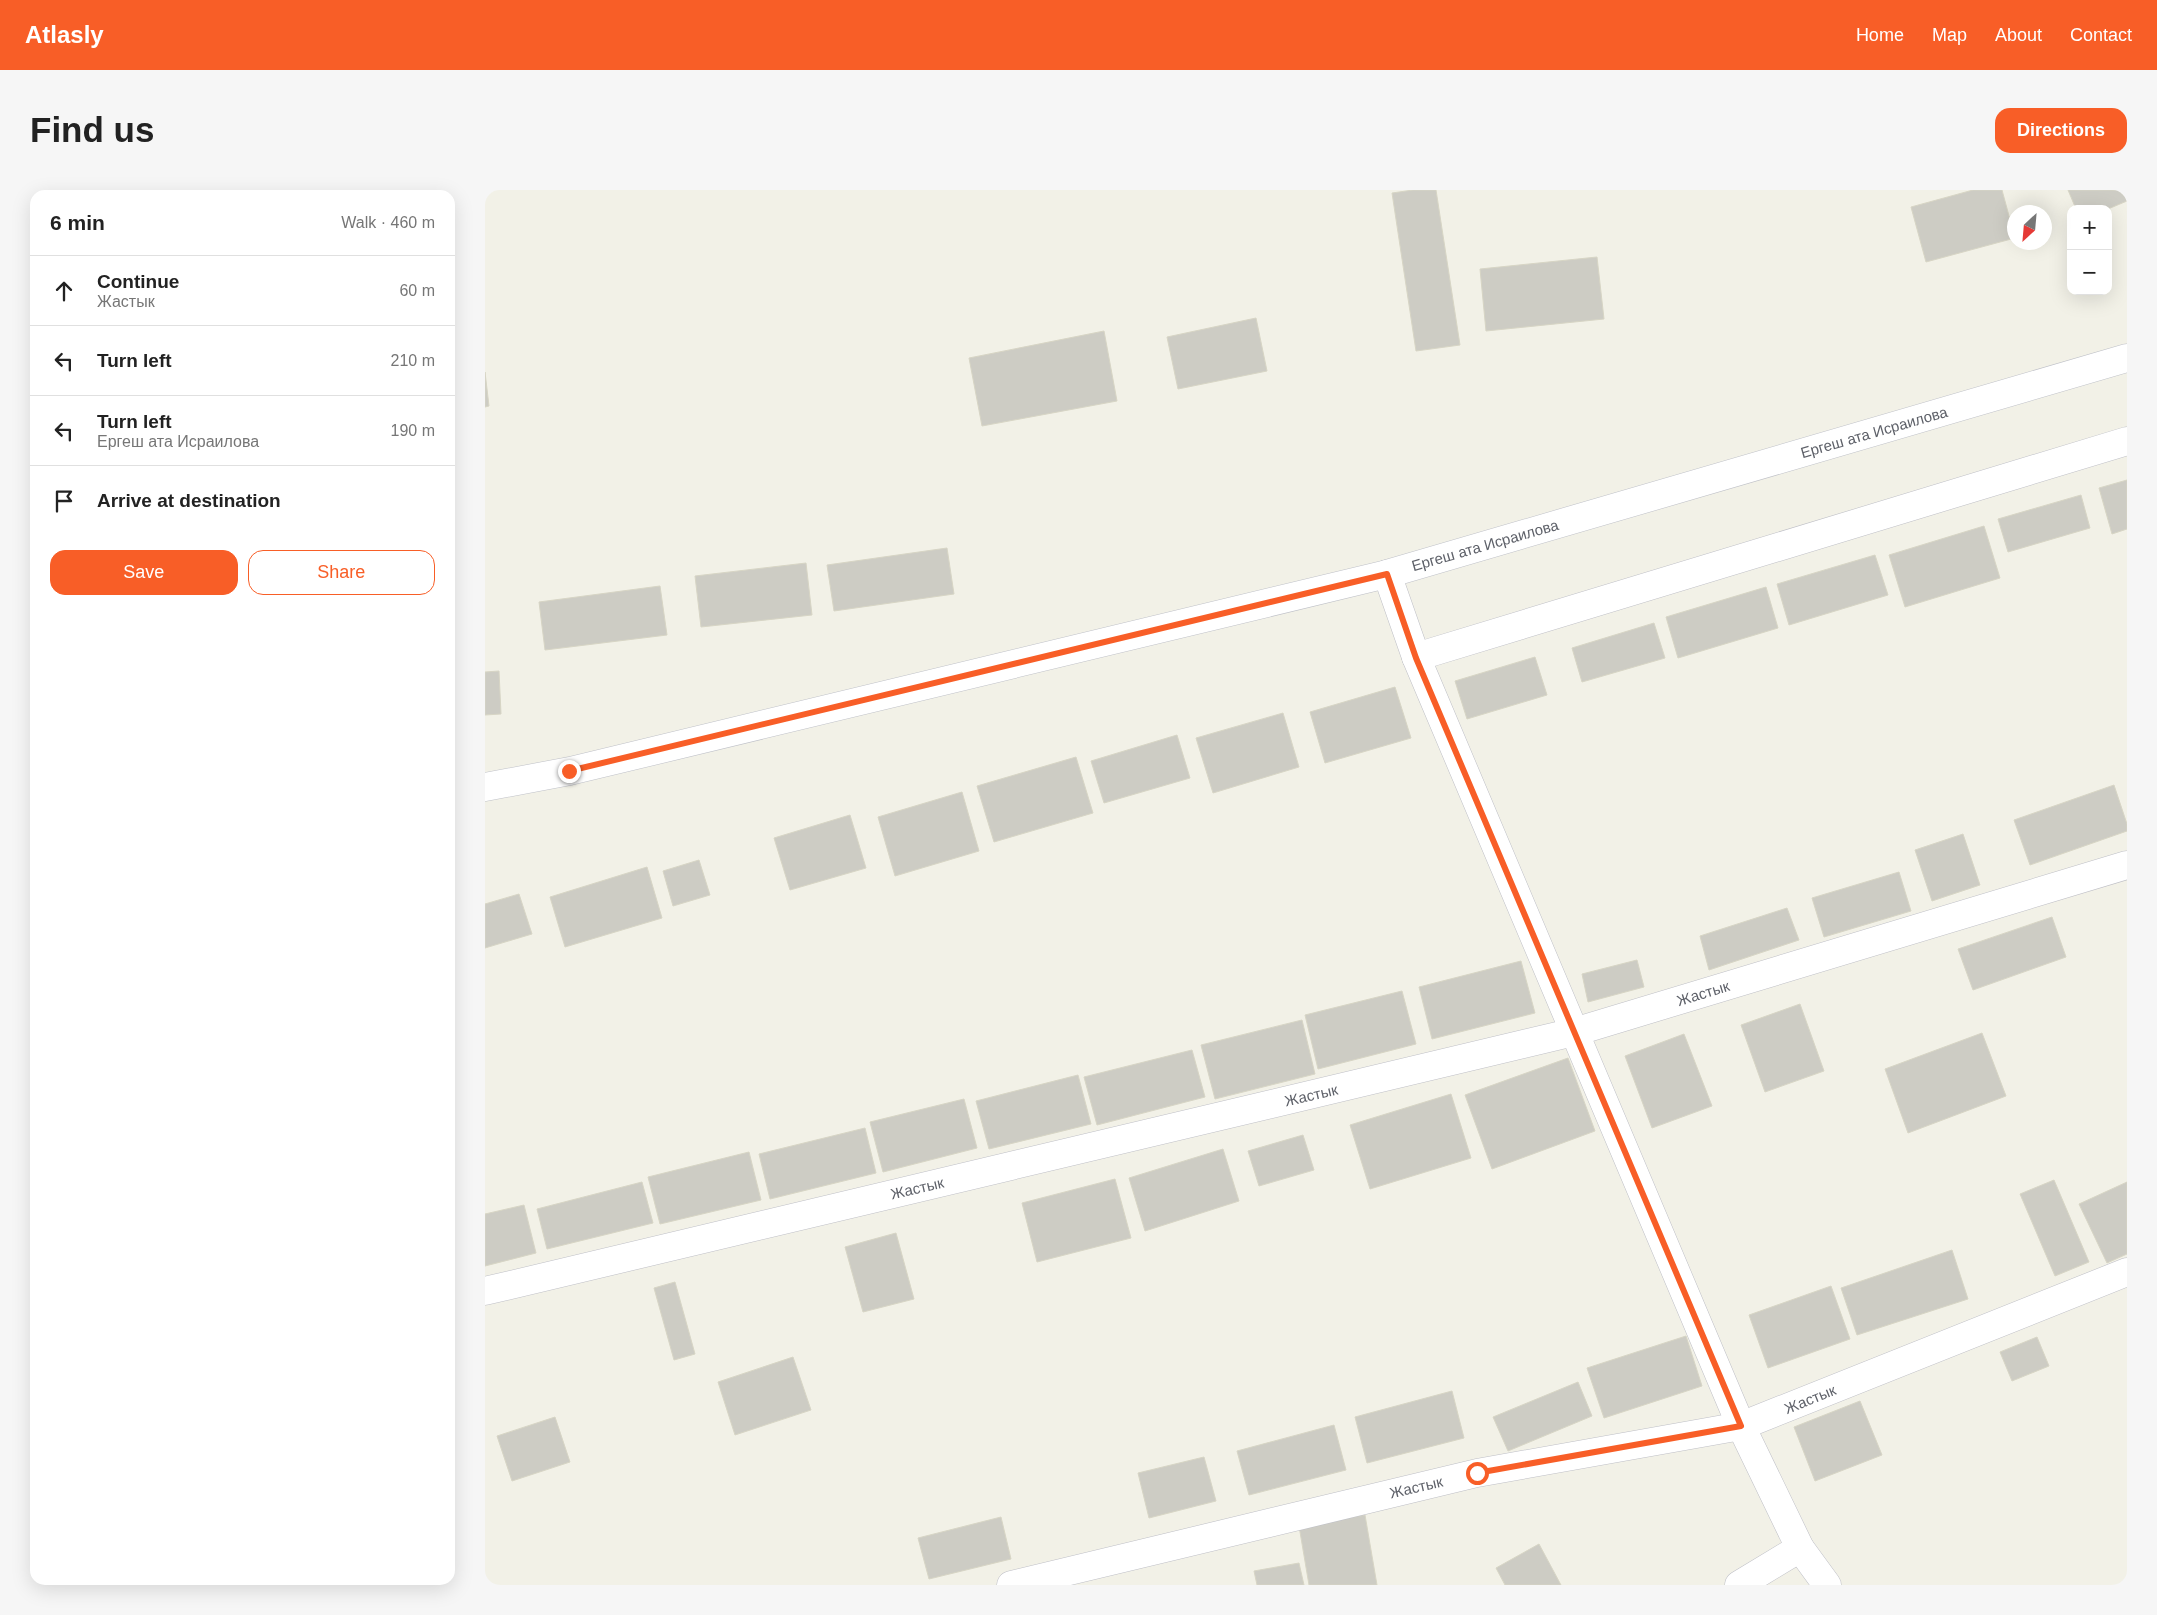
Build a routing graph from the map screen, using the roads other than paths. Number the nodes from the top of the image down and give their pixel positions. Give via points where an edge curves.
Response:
1 (2127, 358) edge
2 (2127, 441) edge
3 (1387, 574) junction
4 (1416, 658) junction
5 (485, 788) edge
6 (2127, 865) edge
7 (1574, 1032) junction
8 (2127, 1272) edge
9 (485, 1291) edge
10 (1741, 1426) junction
11 (1800, 1548) junction
12 (1011, 1585) edge
13 (1739, 1585) edge
14 (1827, 1585) edge

1 - 3 street, Ергеш ата Исраилова
2 - 4 street
3 - 4 street
3 - 5 street, Ергеш ата Исраилова via 569,771
4 - 7 street
6 - 7 street, Жастык
7 - 9 street, Жастык
7 - 10 street
8 - 10 street, Жастык
10 - 11 street
10 - 12 street, Жастык via 1477,1473
11 - 13 street
11 - 14 street

